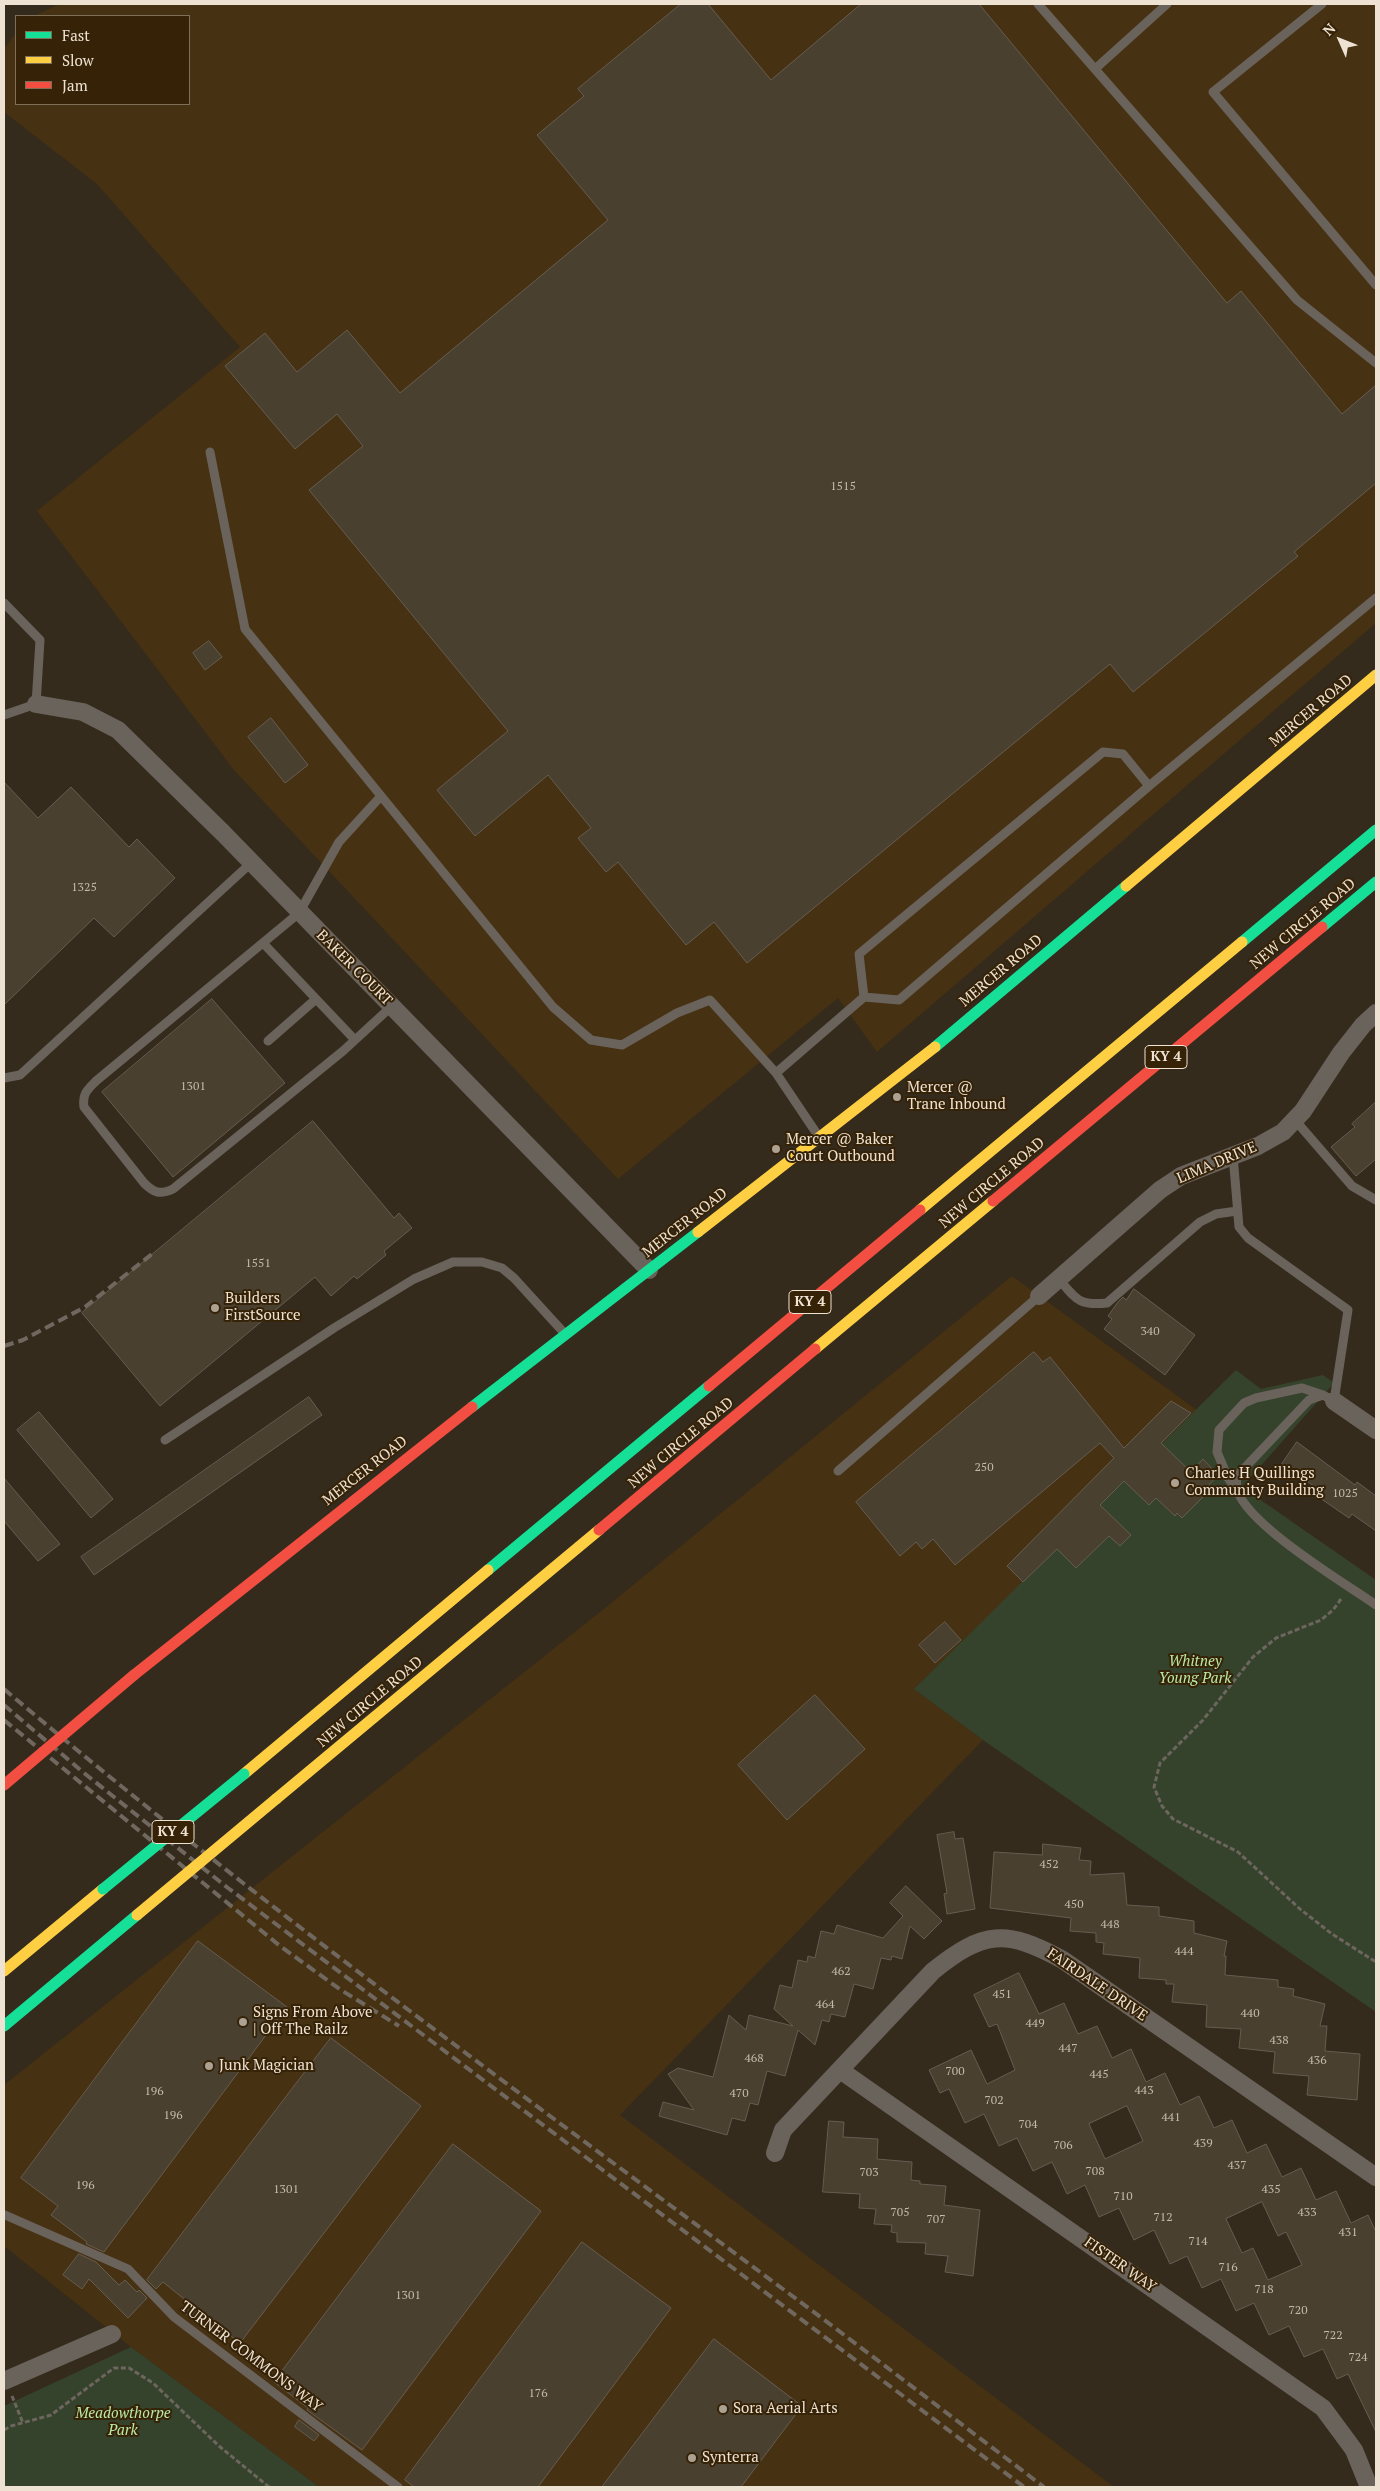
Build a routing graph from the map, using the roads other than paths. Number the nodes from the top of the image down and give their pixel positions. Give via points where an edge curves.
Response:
1 (1038, 4) edge
2 (1167, 4) edge
3 (1322, 4) edge
4 (1095, 69) junction
5 (1376, 285) edge
6 (1376, 363) edge
7 (210, 452) dead end
8 (1376, 598) edge
9 (4, 603) edge
10 (1376, 675) edge
11 (36, 704) junction
12 (4, 715) edge
13 (1149, 786) junction
14 (381, 796) junction
15 (1376, 830) edge
16 (251, 863) junction
17 (1376, 882) edge
18 (299, 913) junction
19 (263, 943) junction
20 (864, 998) junction
21 (316, 999) junction
22 (392, 1006) junction
23 (1376, 1013) edge
24 (355, 1040) junction
25 (268, 1041) dead end
26 (776, 1074) junction
27 (4, 1078) edge
28 (1294, 1120) junction
29 (819, 1137) junction
30 (1233, 1155) junction
31 (1376, 1200) edge
32 (1237, 1211) junction
33 (650, 1270) junction
34 (1058, 1278) junction
35 (1039, 1296) joint
36 (566, 1335) junction
37 (1328, 1398) junction
38 (1376, 1430) edge
39 (165, 1440) dead end
40 (838, 1471) dead end
41 (1238, 1492) junction
42 (1376, 1605) edge
43 (4, 1785) edge
44 (4, 1971) edge
45 (4, 2026) edge
46 (840, 2070) junction
47 (776, 2153) dead end
48 (1376, 2177) edge
49 (5, 2215) dead end
50 (112, 2334) dead end
51 (5, 2381) edge
52 (398, 2487) edge
53 (1369, 2487) edge

1 - 4 lane
2 - 4 lane
3 - 5 lane via 1213,92
4 - 6 lane via 1297,300
7 - 14 lane via 245,629
8 - 13 lane
9 - 11 lane via 40,640
10 - 29 main road, MERCER ROAD via 926,1055
11 - 12 lane
11 - 16 street, BAKER COURT via 83,712 118,730
13 - 20 lane via 898,1000
13 - 20 lane via 1123,754 1103,752 859,954
14 - 18 lane via 339,842
14 - 26 lane via 553,1007 592,1040 622,1045 677,1013 710,1000
15 - 44 main road, NEW CIRCLE ROAD / KY 4, bridge
16 - 18 street, BAKER COURT
16 - 27 lane via 20,1075
17 - 45 main road, NEW CIRCLE ROAD / KY 4, bridge
18 - 19 lane
18 - 22 street, BAKER COURT
19 - 21 lane
19 - 24 lane via 86,1090 82,1098 84,1107 144,1183 153,1192 163,1194 173,1189
20 - 26 lane
21 - 24 lane
21 - 25 lane
22 - 24 lane
22 - 33 street, BAKER COURT
23 - 28 street, LIMA DRIVE via 1341,1052
26 - 29 lane
28 - 30 street, LIMA DRIVE via 1283,1132
28 - 31 lane via 1352,1186
29 - 33 main road, MERCER ROAD
30 - 32 lane
30 - 34 street, LIMA DRIVE via 1181,1176 1160,1190
32 - 34 lane via 1216,1214 1200,1222 1107,1303 1088,1305 1074,1297
32 - 37 lane via 1239,1227 1248,1238 1348,1310
33 - 36 main road, MERCER ROAD
34 - 35 street, LIMA DRIVE
35 - 40 lane
36 - 39 lane via 502,1268 482,1262 453,1262 414,1279 334,1328
36 - 43 main road, MERCER ROAD, bridge via 367,1488 134,1675
37 - 38 street
37 - 41 lane via 1309,1400 1236,1477
37 - 41 lane via 1302,1388 1244,1403 1219,1430 1217,1452
41 - 42 lane via 1256,1517 1279,1537
46 - 47 street, FAIRDALE DRIVE via 783,2130
46 - 48 street, FAIRDALE DRIVE via 933,1972 955,1954 976,1943 996,1938 1016,1939 1063,1960
46 - 53 street, FISTER WAY via 1323,2408 1354,2450
49 - 52 lane, TURNER COMMONS WAY via 128,2269 174,2317
50 - 51 street

